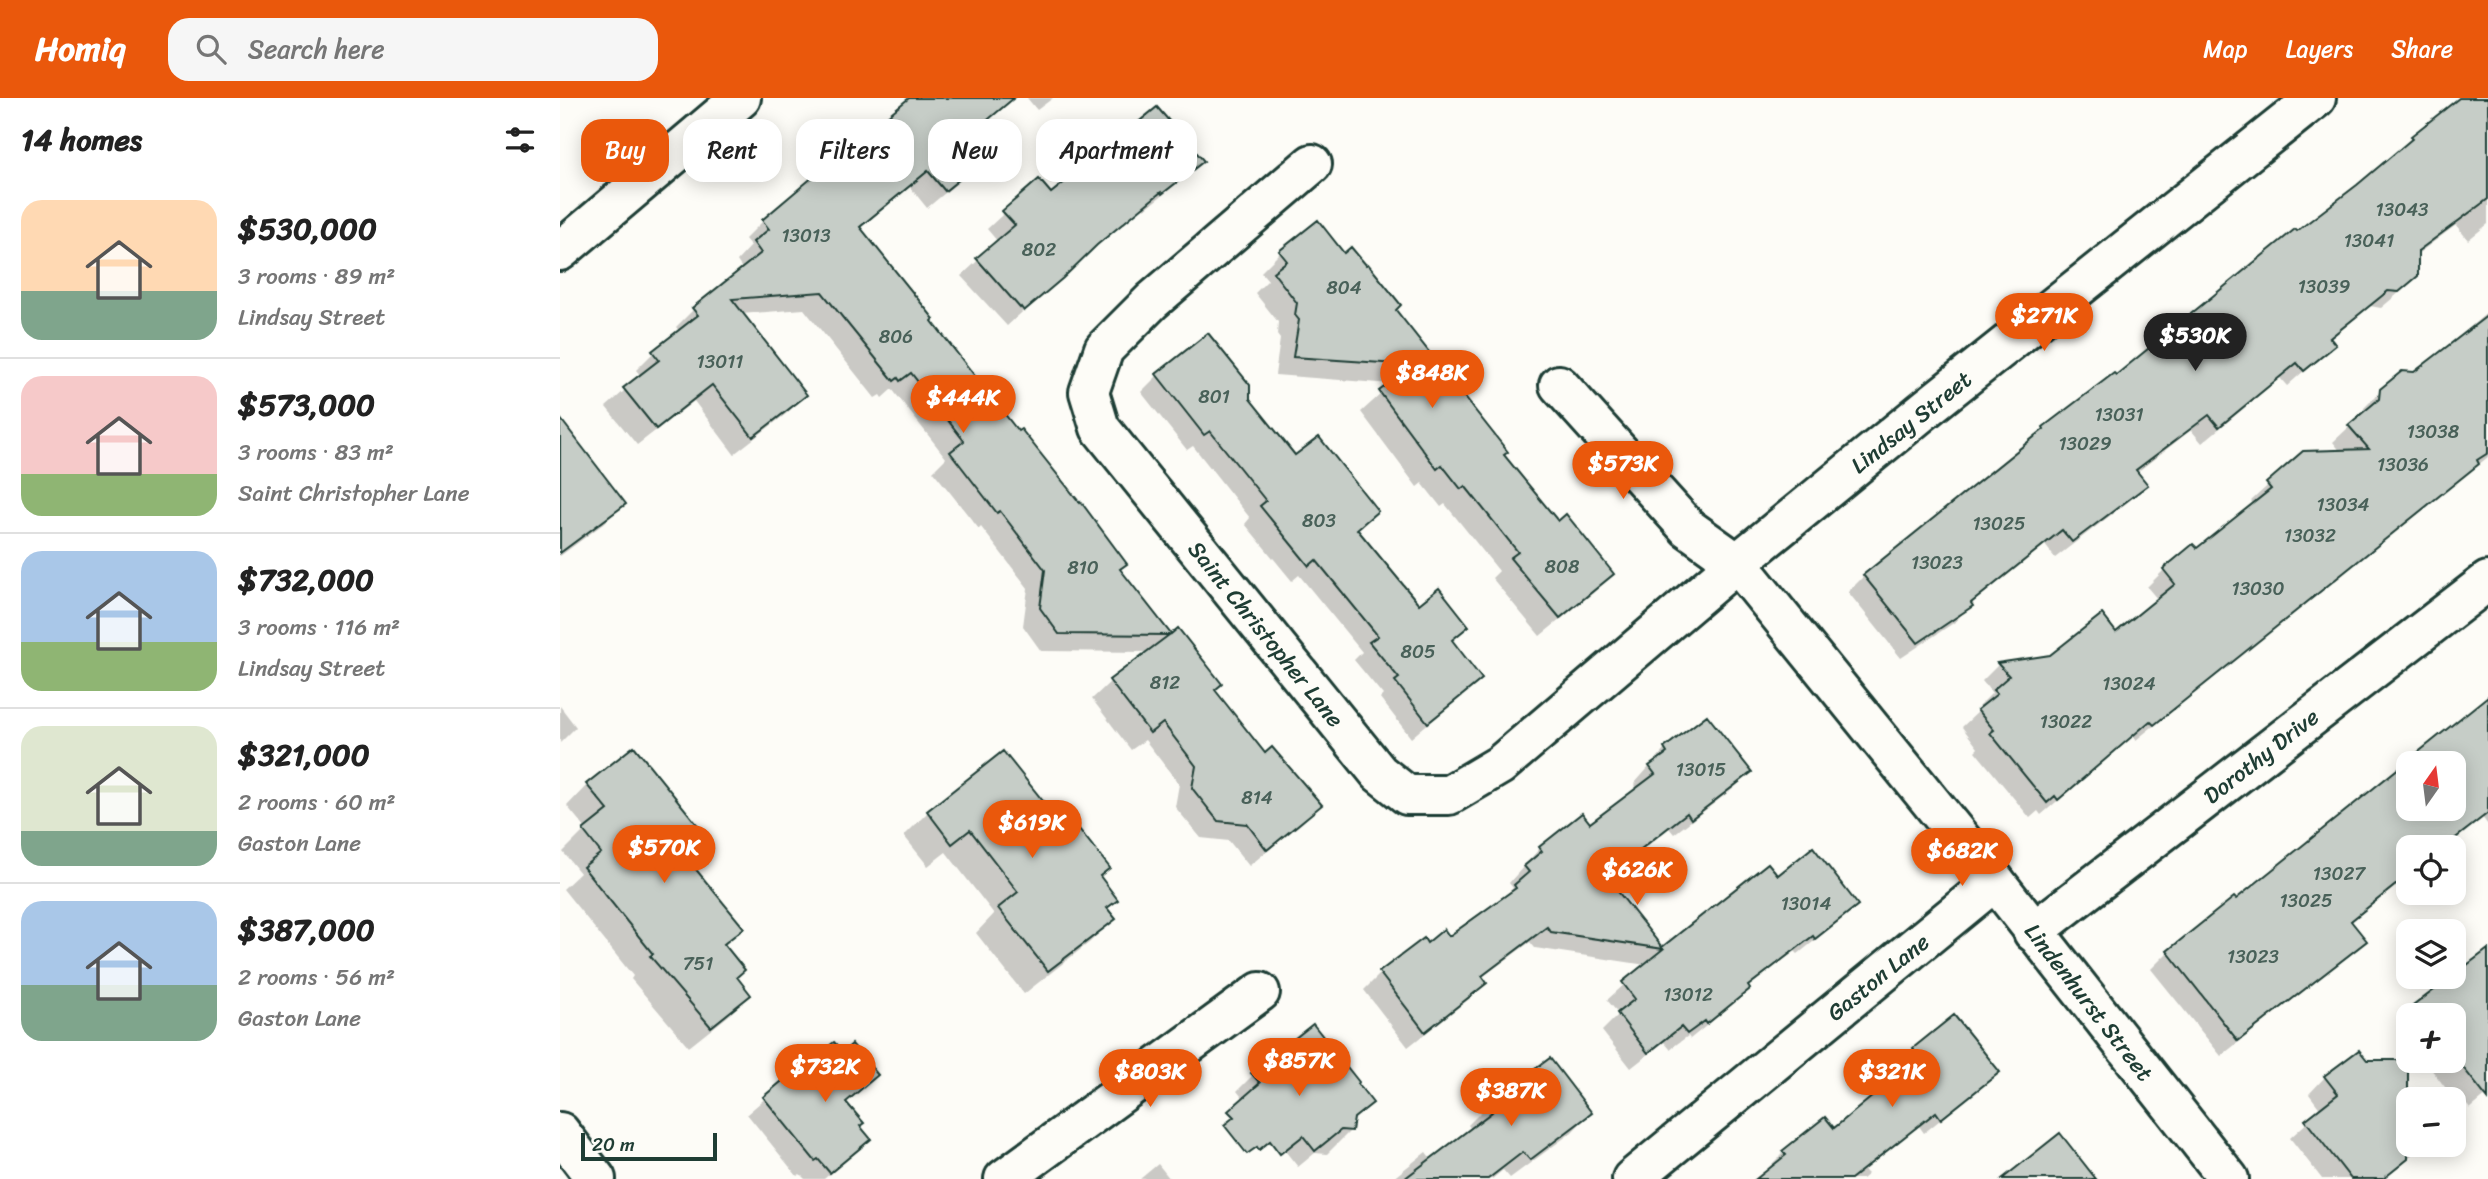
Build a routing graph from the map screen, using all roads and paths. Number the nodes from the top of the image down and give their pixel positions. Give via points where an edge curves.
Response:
1 (740, 98) edge
2 (2316, 98) edge
3 (1312, 164) dead end
4 (560, 251) edge
5 (1559, 385) dead end
6 (1737, 563) junction
7 (2488, 581) edge
8 (1995, 881) junction
9 (2033, 932) junction
10 (1260, 992) dead end
11 (560, 1132) edge
12 (596, 1179) edge
13 (1004, 1179) edge
14 (1632, 1179) edge
15 (2230, 1179) edge

1 - 4 street
2 - 6 street, Lindsay Street
3 - 6 street, Saint Christopher Lane via 1152,301 1104,349 1089,393 1100,428 1379,773 1407,795 1449,795 1480,777 1500,765
5 - 6 street, Lindenhurst Street via 1688,528
6 - 8 street, Lindenhurst Street
7 - 9 street, Dorothy Drive
8 - 9 street, Lindenhurst Street
8 - 14 street, Gaston Lane
9 - 15 street, Lindenhurst Street
10 - 13 street
11 - 12 street

